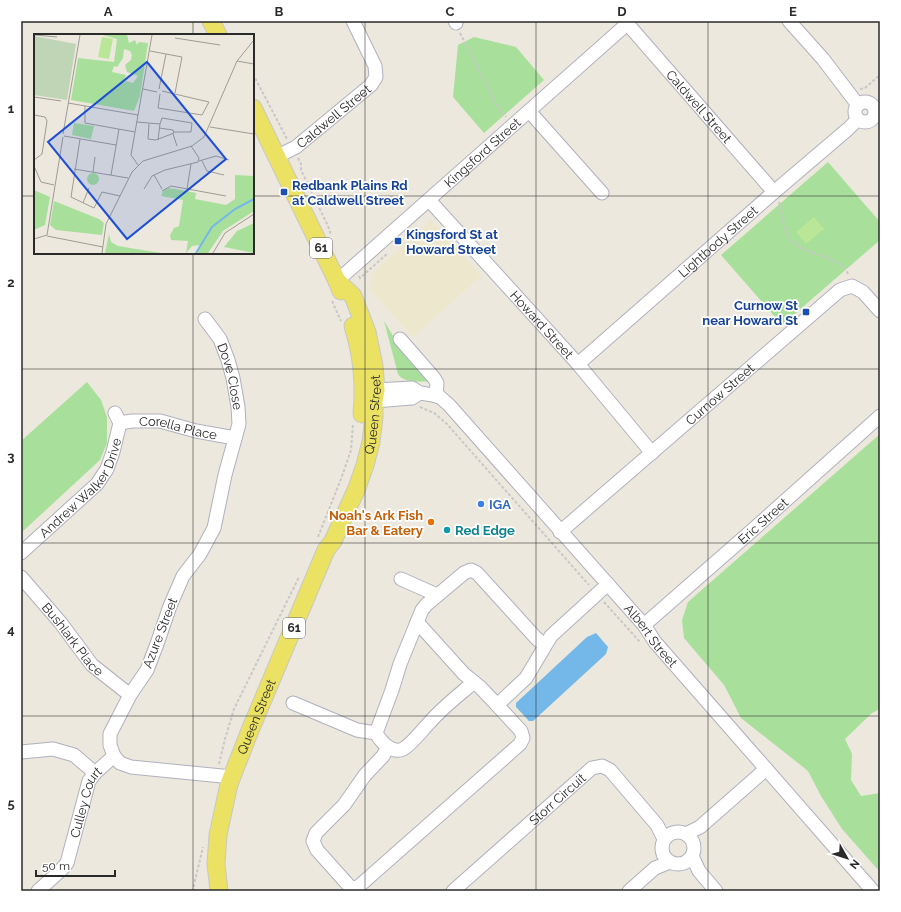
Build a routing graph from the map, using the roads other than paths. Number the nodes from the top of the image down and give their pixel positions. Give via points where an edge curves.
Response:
1 (211, 21) edge
2 (353, 21) edge
3 (789, 21) edge
4 (626, 22) edge
5 (218, 34) edge
6 (254, 110) edge
7 (529, 111) junction
8 (870, 122) edge
9 (276, 157) junction
10 (776, 190) junction
11 (602, 193) dead end
12 (429, 200) junction
13 (337, 280) junction
14 (880, 311) edge
15 (205, 319) dead end
16 (400, 339) dead end
17 (578, 364) junction
18 (371, 395) junction
19 (436, 396) junction
20 (880, 416) edge
21 (118, 418) joint
22 (235, 438) junction
23 (652, 453) junction
24 (560, 532) junction
25 (21, 553) edge
26 (21, 577) edge
27 (402, 579) dead end
28 (608, 584) junction
29 (437, 595) junction
30 (417, 622) junction
31 (644, 625) junction
32 (544, 645) junction
33 (474, 682) junction
34 (130, 694) junction
35 (293, 703) dead end
36 (497, 705) junction
37 (376, 733) junction
38 (388, 747) junction
39 (21, 752) edge
40 (114, 756) junction
41 (766, 769) junction
42 (95, 773) junction
43 (224, 776) junction
44 (668, 836) junction
45 (689, 837) junction
46 (667, 858) junction
47 (688, 859) junction
48 (38, 891) edge
49 (219, 891) edge
50 (453, 891) edge
51 (630, 891) edge
52 (716, 891) edge
53 (873, 891) edge

1 - 5 main road
2 - 9 street, Caldwell Street via 375,66 376,77 371,85 296,147
3 - 8 street via 858,105 855,112
4 - 7 street, Kingsford Street
4 - 10 street, Caldwell Street
6 - 9 main road, 61
7 - 11 street
7 - 12 street, Kingsford Street
8 - 10 street, Lightbody Street via 848,129
9 - 13 main road, Queen Street / 61
10 - 17 street, Lightbody Street
12 - 13 street, Kingsford Street
12 - 17 street, Howard Street
13 - 18 main road, Queen Street / 61 via 352,296 367,332 374,366
14 - 23 street, Curnow Street via 863,292 852,286 840,290
15 - 22 street, Dove Close via 220,339 233,378 239,424
16 - 19 street via 434,378 437,383
17 - 23 street, Howard Street
18 - 19 street, Albert Street via 412,388 420,393
18 - 43 main road, Queen Street / 61 via 350,479
19 - 24 street, Albert Street via 449,405
20 - 31 street, Eric Street
21 - 22 street, Corella Place via 160,421
21 - 25 street, Andrew Walker Drive via 113,452 107,469 97,484
22 - 34 street, Azure Street via 214,528 200,554 183,576 147,670
23 - 24 street, Curnow Street
24 - 28 street, Albert Street
26 - 34 street, Bushlark Place via 92,664
27 - 29 street
28 - 31 street, Albert Street
28 - 32 street via 550,636
29 - 30 street via 426,605
29 - 32 street via 464,573 470,570 477,573
30 - 33 street
30 - 37 street
31 - 41 street, Albert Street via 654,642
32 - 36 street via 541,655 526,678
33 - 36 street
33 - 38 street via 403,749
34 - 40 street, Azure Street via 110,734
35 - 37 street via 358,730
36 - 38 street via 521,731 523,738 520,744 358,887 351,888 317,850 313,841 316,833 344,805
37 - 38 street
39 - 42 street via 53,749 74,755
40 - 42 street, Culley Court
40 - 43 street via 120,763 131,767
41 - 45 street
41 - 53 street, Albert Street
42 - 48 street, Culley Court via 86,787 67,863
43 - 49 main road, Queen Street / 61 via 216,864
44 - 45 street via 677,832
44 - 46 street via 662,844
44 - 50 street, Storr Circuit via 610,770 602,766 592,768
45 - 47 street via 694,851
46 - 47 street via 680,864
46 - 51 street
47 - 52 street

